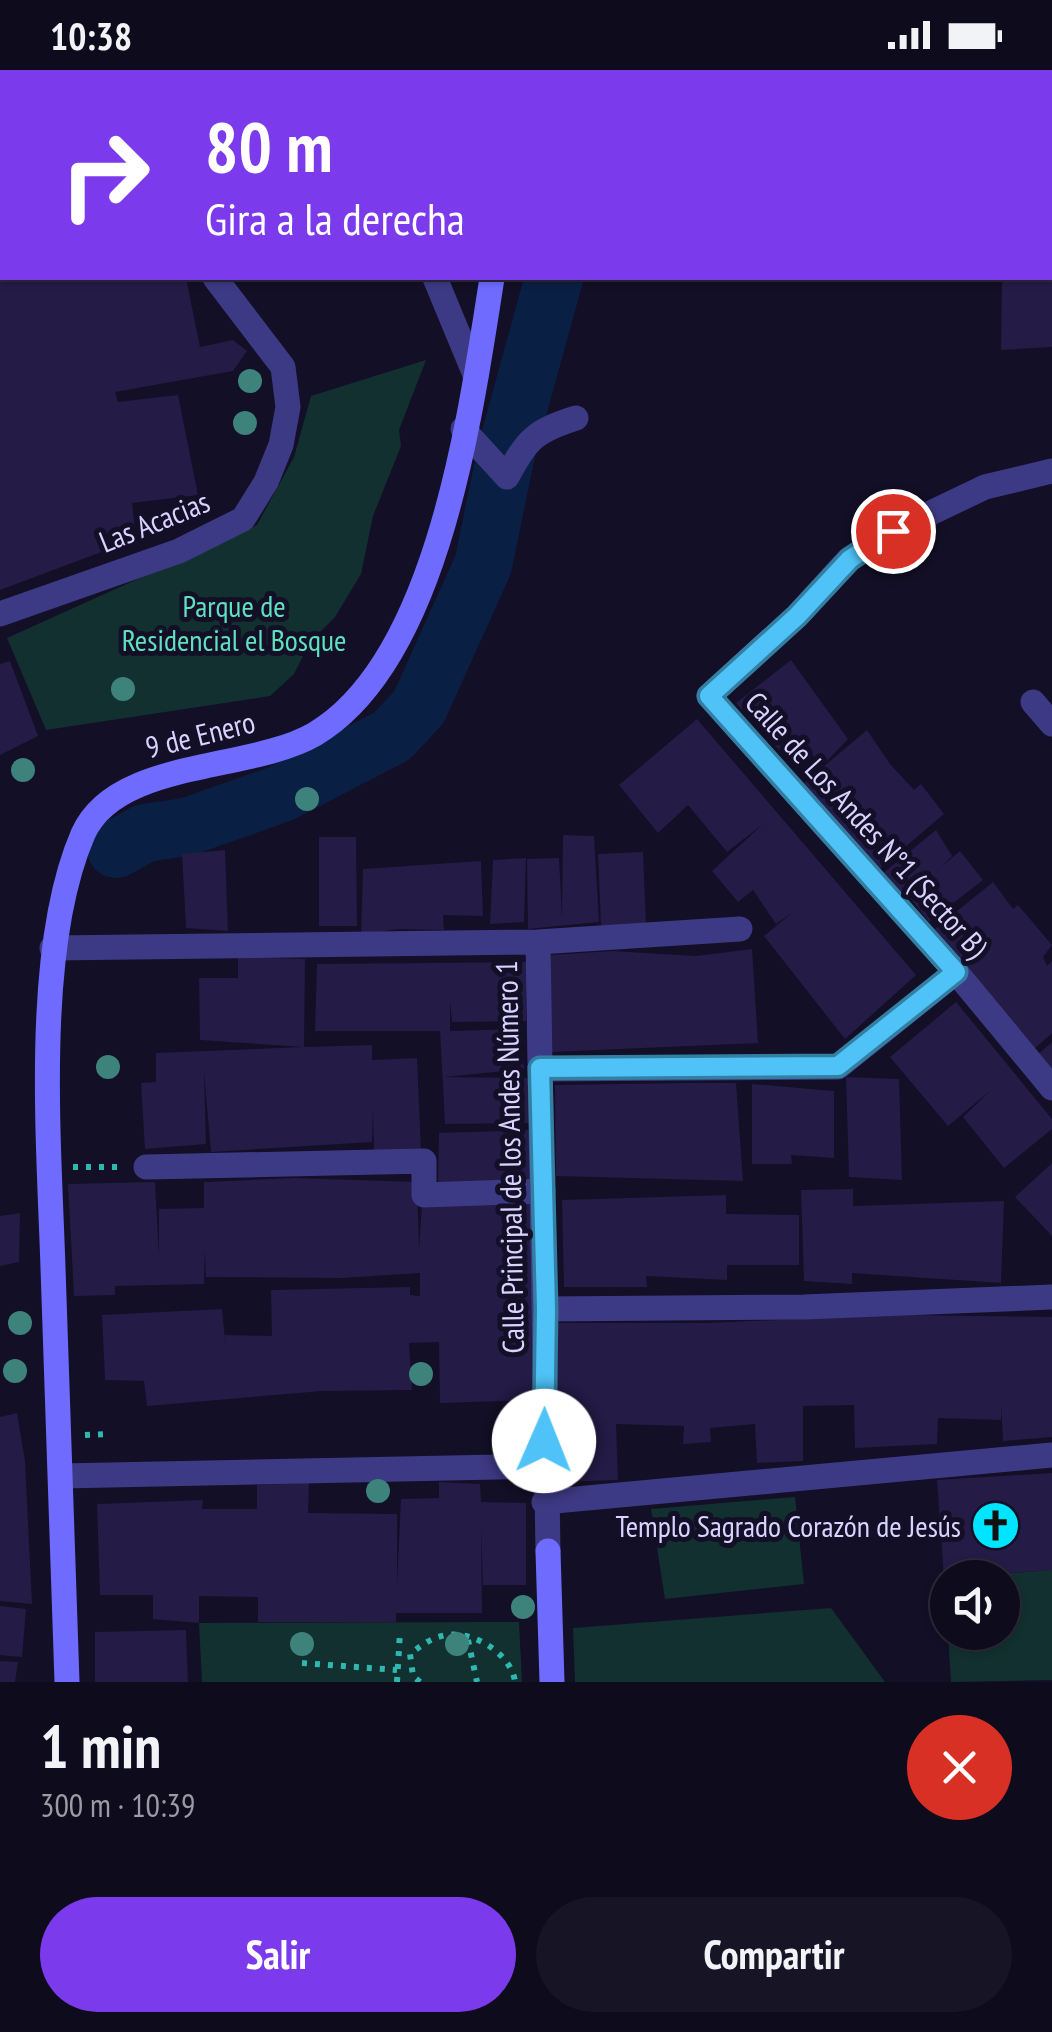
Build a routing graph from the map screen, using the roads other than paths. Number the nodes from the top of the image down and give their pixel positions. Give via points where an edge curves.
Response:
1 (217, 280) edge
2 (436, 280) edge
3 (492, 280) edge
4 (476, 377) junction
5 (576, 418) dead end
6 (466, 433) junction
7 (1052, 471) edge
8 (0, 614) edge
9 (1033, 702) dead end
10 (1052, 724) edge
11 (740, 929) dead end
12 (538, 942) junction
13 (52, 948) junction
14 (956, 972) junction
15 (540, 1068) junction
16 (1052, 1088) edge
17 (146, 1166) road end
18 (542, 1191) junction
19 (1052, 1297) edge
20 (546, 1309) junction
21 (1052, 1455) edge
22 (544, 1466) junction
23 (61, 1476) junction
24 (544, 1502) junction
25 (67, 1682) edge
26 (552, 1682) edge

1 - 8 street, Las Acacias via 283,367 288,407 274,464 243,519 179,551
2 - 4 street
3 - 4 street, 9 de Enero
4 - 6 street, 9 de Enero
5 - 6 street via 544,428 524,445 507,477
6 - 13 street, 9 de Enero via 415,607 374,683 314,734 237,761 130,784 84,830
7 - 14 street, Calle de Los Andes N°1 (Sector B) via 985,487 850,559 709,696
9 - 10 street
11 - 12 street
12 - 13 street
12 - 15 street, Calle Principal de los Andes Número 1
13 - 23 street, 9 de Enero via 50,1167
14 - 15 street via 838,1066
14 - 16 street, Calle de Los Andes N°1 (Sector B)
15 - 18 street, Calle Principal de los Andes Número 1
17 - 18 street via 424,1161 424,1195
18 - 20 street, Calle Principal de los Andes Número 1
19 - 20 street
20 - 22 street, Calle Principal de los Andes Número 1
21 - 24 street
22 - 23 street
22 - 24 street, Calle Principal de los Andes Número 1
23 - 25 street, 9 de Enero
24 - 26 street, Calle Principal de los Andes Número 1

